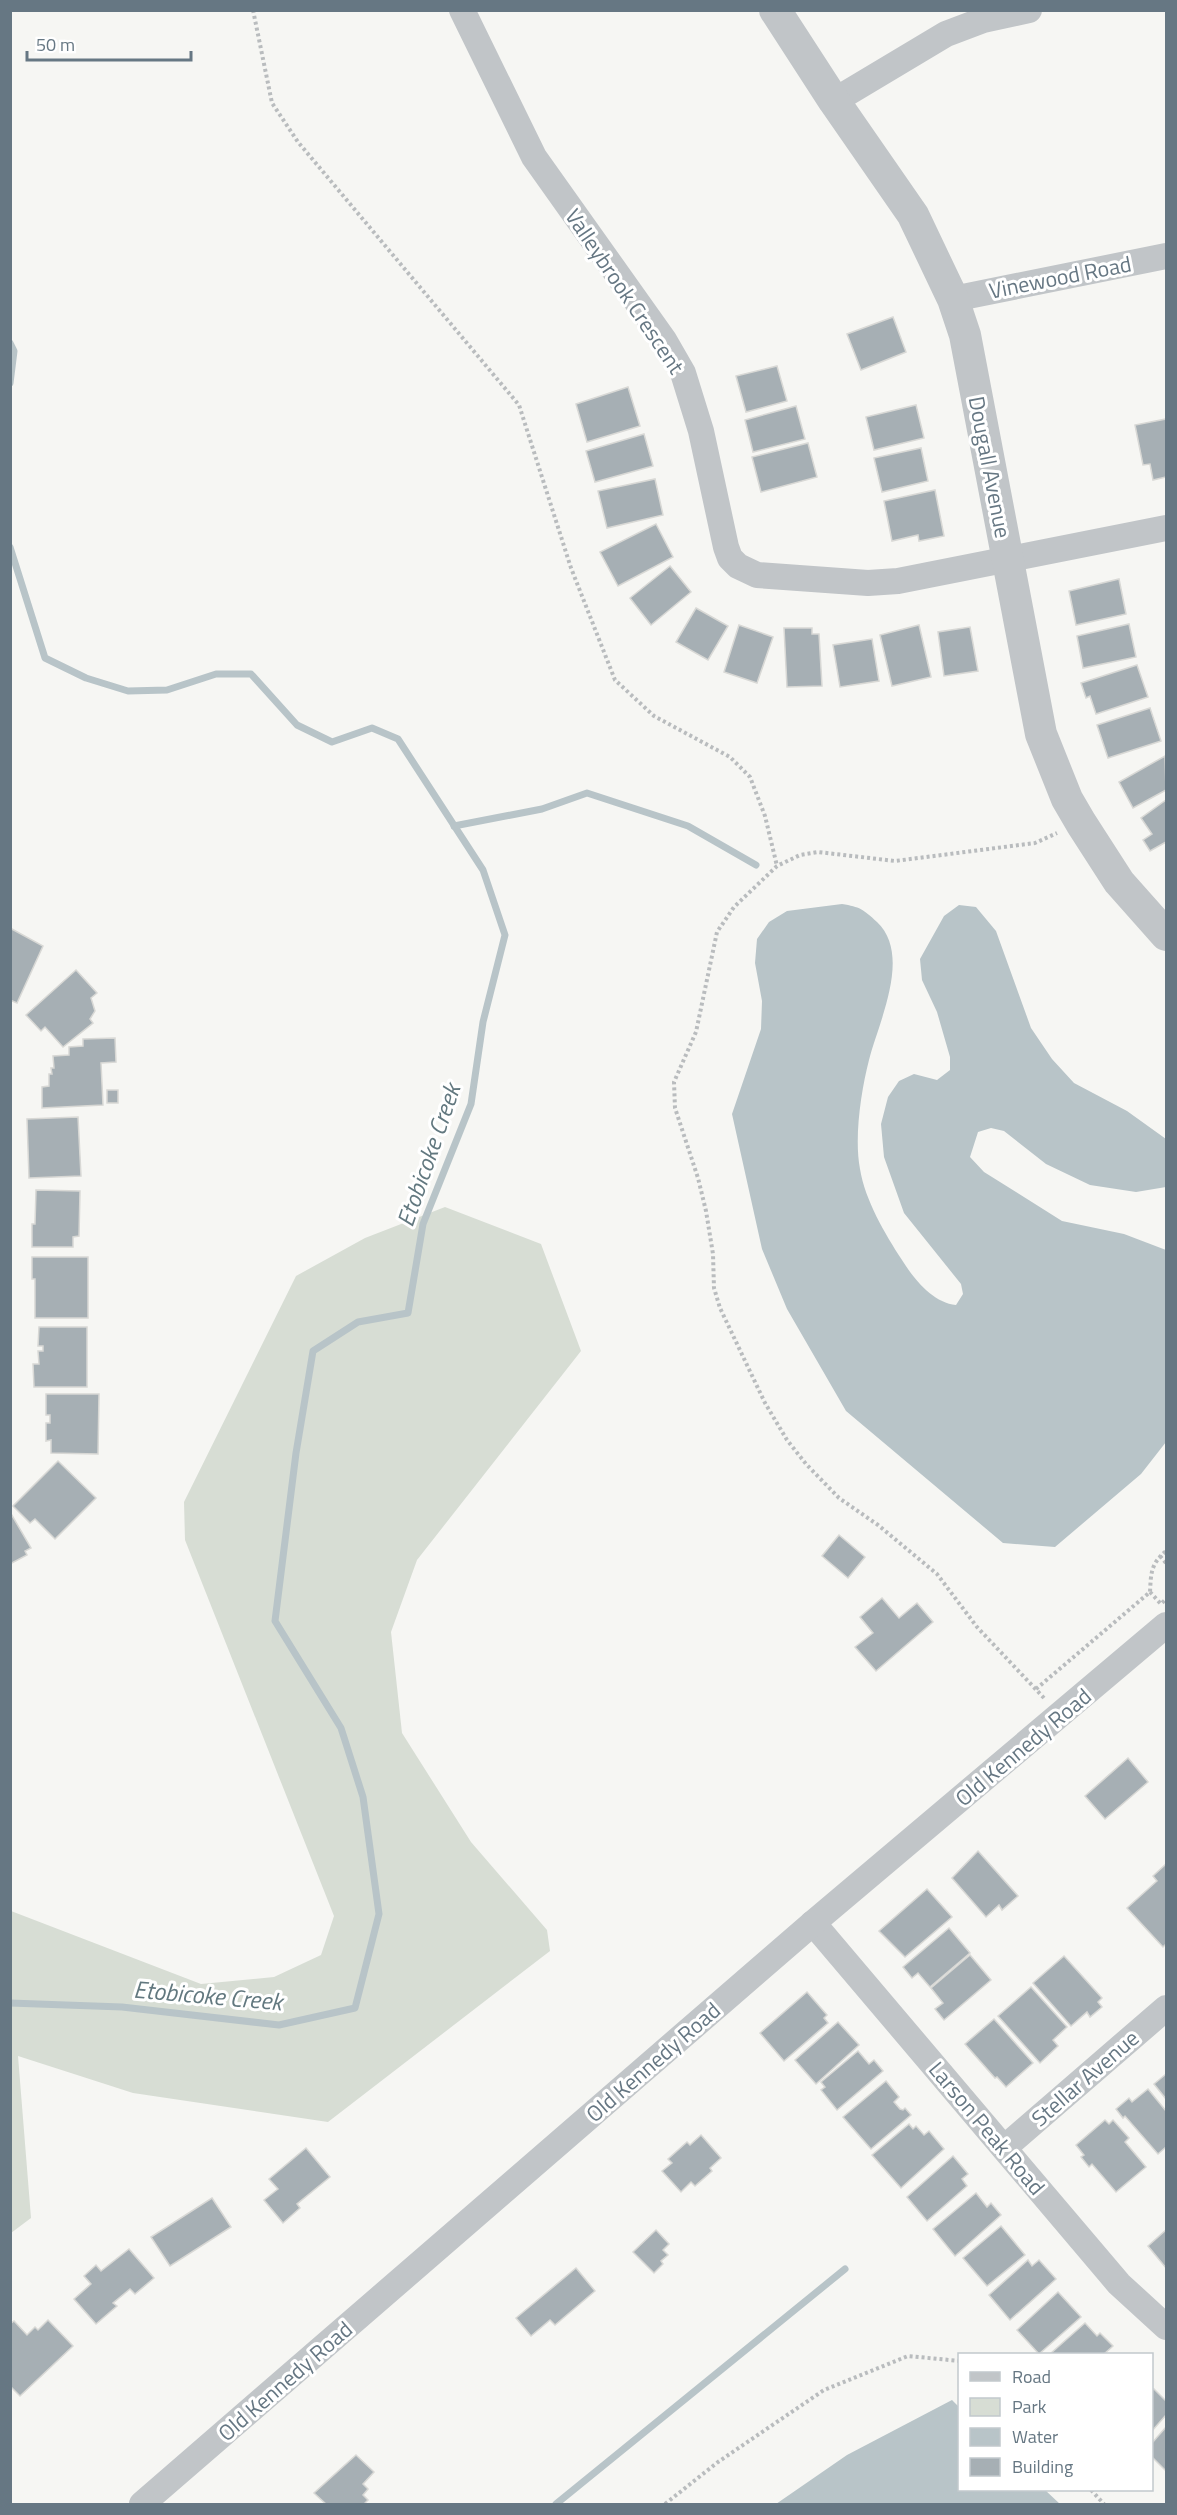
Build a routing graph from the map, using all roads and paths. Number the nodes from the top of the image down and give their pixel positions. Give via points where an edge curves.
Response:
1 (253, 10) edge
2 (462, 10) edge
3 (775, 10) edge
4 (1029, 10) edge
5 (834, 101) junction
6 (1167, 256) edge
7 (953, 298) junction
8 (1167, 528) edge
9 (1008, 561) junction
10 (1081, 823) junction
11 (777, 866) junction
12 (1167, 935) edge
13 (1167, 1551) edge
14 (1160, 1556) junction
15 (1167, 1563) edge
16 (1150, 1592) junction
17 (1167, 1599) edge
18 (1167, 1625) edge
19 (1036, 1689) junction
20 (1060, 1716) junction
21 (813, 1923) junction
22 (1167, 2008) edge
23 (1004, 2148) junction
24 (1167, 2327) edge
25 (958, 2361) edge
26 (1092, 2491) edge
27 (142, 2505) edge
28 (665, 2505) edge
29 (1104, 2505) edge

1 - 11 path via 272,103 291,132 519,405 571,567 615,680 654,716 730,757 750,777 765,816
2 - 9 street, Valleybrook Crescent via 534,157 664,340 683,373 702,431 730,558 757,575 868,583
3 - 5 street, Dougall Avenue
4 - 5 street via 983,20 946,34
5 - 7 street, Dougall Avenue via 913,215
6 - 7 street, Vinewood Road
7 - 9 street, Dougall Avenue via 965,335
8 - 9 street, Valleybrook Crescent
9 - 10 street, Dougall Avenue via 1041,734
10 - 11 path via 1035,843 980,851 895,861 818,852
10 - 12 street, Dougall Avenue via 1119,882
11 - 19 path via 734,907 717,932 696,1032 674,1082 675,1108 711,1234 714,1288 720,1308 765,1403 806,1464 839,1498 937,1574 977,1627
13 - 14 path
14 - 15 path
14 - 16 path via 1151,1572
16 - 17 path via 1161,1604
16 - 19 path
18 - 20 street, Old Kennedy Road
19 - 20 path
20 - 21 street, Old Kennedy Road
21 - 23 street, Larson Peak Road
21 - 27 street, Old Kennedy Road
22 - 23 street, Stellar Avenue
23 - 24 street, Larson Peak Road via 1119,2284
25 - 28 path via 908,2356 824,2390 718,2462
26 - 29 path

